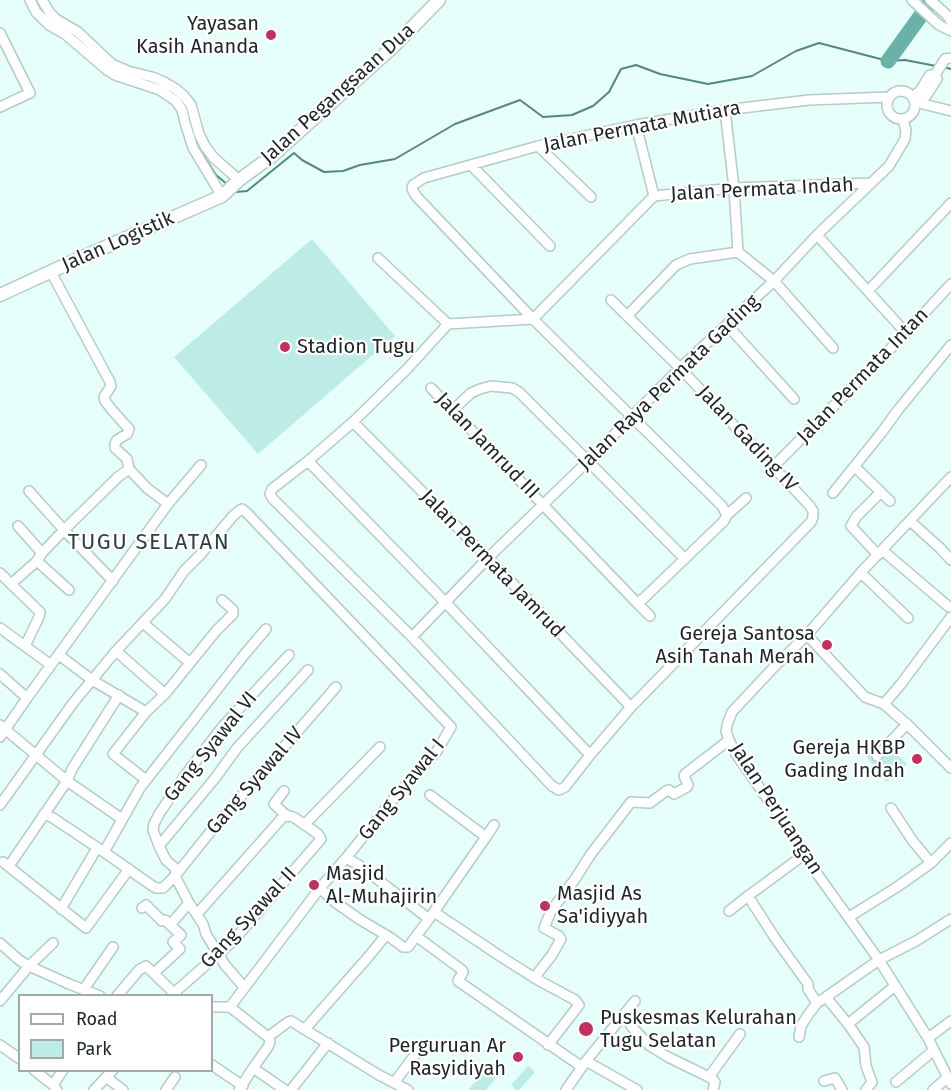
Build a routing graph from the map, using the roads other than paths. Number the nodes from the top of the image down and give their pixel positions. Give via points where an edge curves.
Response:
1 (30, 0) edge
2 (42, 0) edge
3 (439, 0) edge
4 (912, 0) edge
5 (930, 0) edge
6 (949, 18) edge
7 (951, 31) edge
8 (0, 33) edge
9 (948, 59) edge
10 (889, 97) junction
11 (914, 100) junction
12 (0, 106) edge
13 (725, 110) junction
14 (951, 111) edge
15 (903, 120) junction
16 (636, 125) junction
17 (538, 146) junction
18 (471, 165) junction
19 (871, 183) junction
20 (734, 188) junction
21 (230, 189) junction
22 (654, 196) junction
23 (591, 197) dead end
24 (951, 203) edge
25 (817, 235) junction
26 (550, 246) dead end
27 (738, 252) junction
28 (378, 258) dead end
29 (51, 272) junction
30 (774, 281) junction
31 (951, 284) edge
32 (869, 290) junction
33 (0, 295) edge
34 (611, 300) dead end
35 (627, 316) junction
36 (533, 319) junction
37 (448, 324) junction
38 (727, 325) junction
39 (906, 333) junction
40 (951, 345) edge
41 (832, 348) dead end
42 (680, 368) junction
43 (431, 388) dead end
44 (794, 399) dead end
45 (453, 410) junction
46 (633, 416) junction
47 (353, 422) junction
48 (308, 461) junction
49 (588, 461) junction
50 (201, 465) dead end
51 (855, 466) junction
52 (773, 467) junction
53 (129, 469) junction
54 (951, 477) edge
55 (29, 491) dead end
56 (881, 492) junction
57 (833, 493) dead end
58 (746, 498) dead end
59 (890, 501) dead end
60 (168, 504) junction
61 (543, 504) junction
62 (728, 515) junction
63 (910, 521) junction
64 (18, 526) dead end
65 (64, 530) junction
66 (880, 552) junction
67 (39, 557) junction
68 (488, 558) junction
69 (685, 559) junction
70 (951, 561) edge
71 (0, 573) edge
72 (861, 573) junction
73 (113, 581) junction
74 (11, 584) junction
75 (69, 590) dead end
76 (222, 600) dead end
77 (640, 601) junction
78 (446, 603) junction
79 (949, 607) dead end
80 (650, 616) dead end
81 (951, 617) edge
82 (908, 618) dead end
83 (143, 623) junction
84 (0, 627) edge
85 (266, 629) dead end
86 (807, 635) junction
87 (412, 637) junction
88 (25, 646) junction
89 (116, 651) junction
90 (59, 654) junction
91 (289, 656) dead end
92 (190, 663) junction
93 (51, 665) junction
94 (308, 670) dead end
95 (0, 674) edge
96 (92, 680) junction
97 (336, 687) dead end
98 (165, 694) junction
99 (119, 695) junction
100 (27, 698) junction
101 (884, 704) junction
102 (631, 707) junction
103 (146, 712) junction
104 (907, 724) junction
105 (2, 731) edge
106 (729, 740) junction
107 (380, 747) dead end
108 (35, 755) junction
109 (590, 755) junction
110 (877, 756) dead end
111 (950, 766) edge
112 (146, 780) junction
113 (67, 781) junction
114 (284, 791) dead end
115 (430, 795) dead end
116 (0, 805) edge
117 (891, 808) dead end
118 (44, 814) junction
119 (289, 816) junction
120 (122, 819) junction
121 (304, 825) junction
122 (494, 825) dead end
123 (486, 837) junction
124 (951, 843) edge
125 (159, 846) junction
126 (101, 850) junction
127 (805, 854) junction
128 (346, 858) junction
129 (3, 863) edge
130 (931, 863) junction
131 (129, 869) junction
132 (175, 876) junction
133 (320, 888) junction
134 (748, 896) junction
135 (189, 903) junction
136 (142, 908) dead end
137 (61, 909) junction
138 (729, 911) dead end
139 (197, 914) junction
140 (432, 916) junction
141 (849, 917) junction
142 (951, 919) edge
143 (171, 925) junction
144 (386, 935) junction
145 (416, 936) junction
146 (53, 943) dead end
147 (1, 944) edge
148 (113, 947) dead end
149 (218, 955) junction
150 (879, 960) junction
151 (30, 966) junction
152 (154, 973) junction
153 (534, 978) junction
154 (895, 986) junction
155 (244, 987) junction
156 (84, 990) junction
157 (95, 994) edge
158 (119, 994) edge
159 (176, 994) edge
160 (822, 1000) junction
161 (0, 1001) edge
162 (635, 1001) dead end
163 (213, 1007) edge
164 (230, 1007) junction
165 (624, 1015) junction
166 (951, 1021) edge
167 (848, 1024) junction
168 (304, 1029) junction
169 (740, 1034) dead end
170 (269, 1037) junction
171 (800, 1037) dead end
172 (928, 1038) junction
173 (328, 1043) junction
174 (0, 1045) edge
175 (548, 1046) junction
176 (420, 1048) dead end
177 (934, 1050) junction
178 (18, 1058) edge
179 (584, 1064) junction
180 (213, 1066) edge
181 (253, 1068) junction
182 (35, 1072) edge
183 (63, 1072) edge
184 (110, 1074) edge
185 (175, 1077) dead end
186 (710, 1077) junction
187 (824, 1081) dead end
188 (949, 1081) edge
189 (896, 1082) dead end
190 (394, 1083) junction
191 (55, 1088) edge
192 (241, 1088) edge
193 (94, 1090) edge
194 (123, 1090) edge
195 (166, 1090) edge
196 (285, 1090) edge
197 (291, 1090) edge
198 (408, 1090) edge
199 (566, 1090) edge
200 (637, 1090) edge
201 (713, 1090) edge
202 (842, 1090) edge
203 (866, 1090) edge
204 (933, 1090) edge

1 - 21 street via 49,25 107,70 176,100 193,148
2 - 21 street via 56,19 78,32 112,64 162,81 184,96 191,105 199,134
3 - 21 main road, Jalan Pegangsaan Dua via 388,52
4 - 7 street
5 - 6 street
8 - 12 street via 30,93
9 - 11 street via 930,75
10 - 11 street via 904,91
10 - 13 street, Jalan Permata Mutiara via 809,100
10 - 15 street via 888,113
11 - 14 street
11 - 15 street via 913,113
13 - 16 street, Jalan Permata Mutiara
13 - 20 street
15 - 19 street, Jalan Raya Permata Gading via 905,140 889,166
16 - 17 street, Jalan Permata Mutiara
16 - 22 street, Jalan Permata Indah
17 - 18 street, Jalan Permata Mutiara
17 - 23 street
18 - 26 street
18 - 36 street, Jalan Permata Mutiara via 424,178 415,182 412,189
19 - 20 street, Jalan Permata Indah
19 - 25 street, Jalan Raya Permata Gading
20 - 22 street, Jalan Permata Indah
20 - 27 street
21 - 29 main road, Jalan Logistik
22 - 36 street, Jalan Permata Indah
24 - 32 street
25 - 30 street, Jalan Raya Permata Gading
25 - 32 street
27 - 30 street
27 - 35 street via 676,265
28 - 37 street
29 - 33 main road, Jalan Logistik
29 - 53 street via 110,382 105,401 129,429 115,444 127,459
30 - 38 street, Jalan Raya Permata Gading
30 - 41 street
31 - 39 street, Jalan Permata Intan
32 - 39 street
34 - 35 street, Jalan Gading IV
35 - 42 street, Jalan Gading IV
36 - 37 street
36 - 46 street
37 - 47 street
38 - 42 street, Jalan Raya Permata Gading
38 - 44 street
39 - 52 street, Jalan Permata Intan
40 - 51 street
42 - 46 street, Jalan Raya Permata Gading
42 - 52 street, Jalan Gading IV
43 - 45 street, Jalan Jamrud III
45 - 49 street via 480,389 512,388
45 - 61 street, Jalan Jamrud III
46 - 49 street, Jalan Raya Permata Gading
46 - 62 street
47 - 48 street
47 - 68 street, Jalan Permata Jamrud
48 - 78 street
48 - 87 street via 270,494
49 - 61 street, Jalan Raya Permata Gading
49 - 69 street
50 - 60 street
51 - 56 street
51 - 57 street
52 - 102 street, Jalan Gading IV via 810,506 811,522
53 - 60 street
53 - 65 street
54 - 63 street, Jalan Perjuangan
55 - 65 street
56 - 59 street
56 - 66 street via 851,526
58 - 62 street
60 - 73 street
61 - 68 street, Jalan Raya Permata Gading
61 - 77 street, Jalan Jamrud III
62 - 69 street
63 - 66 street, Jalan Perjuangan
63 - 70 street
64 - 67 street
65 - 67 street
65 - 73 street
66 - 72 street, Jalan Perjuangan
66 - 79 street
67 - 74 street
67 - 75 street
68 - 78 street, Jalan Raya Permata Gading
68 - 102 street, Jalan Permata Jamrud
69 - 77 street
71 - 74 street
72 - 82 street
72 - 86 street, Jalan Perjuangan
73 - 90 street
74 - 88 street via 40,612
76 - 92 street via 233,614
77 - 80 street, Jalan Jamrud III
78 - 87 street, Jalan Raya Permata Gading
78 - 109 street
81 - 101 street
83 - 89 street
83 - 92 street
83 - 128 street, Gang Syawal I via 184,571 242,509 450,725 437,751
84 - 88 street
85 - 112 street
86 - 101 street via 864,697
86 - 106 street, Jalan Perjuangan via 732,712 726,731
87 - 109 street via 552,786 560,790 565,787
88 - 93 street
89 - 96 street
89 - 98 street
90 - 93 street
90 - 96 street
91 - 125 street, Gang Syawal VI via 224,726 164,806 153,830
92 - 98 street
93 - 100 street
94 - 125 street via 237,748
95 - 100 street
96 - 99 street
96 - 108 street
97 - 132 street, Gang Syawal IV
98 - 103 street
99 - 103 street
99 - 113 street
100 - 105 street
101 - 104 street
102 - 109 street
103 - 112 street via 113,755
104 - 110 street
104 - 111 street
105 - 108 street
106 - 127 street, Jalan Perjuangan
106 - 153 street via 685,774 687,787 674,794 666,791 650,803 629,804 551,911 544,928 561,939
107 - 121 street
108 - 113 street
108 - 116 street
112 - 120 street
113 - 118 street
113 - 120 street
114 - 119 street via 274,804
115 - 123 street
117 - 130 street
118 - 126 street
118 - 129 street
119 - 121 street
119 - 139 street via 283,817
120 - 126 street
121 - 149 street, Gang Syawal II via 318,834 318,844
122 - 123 street
123 - 140 street
124 - 130 street
125 - 132 street via 176,869
126 - 131 street
126 - 137 street
127 - 134 street
127 - 141 street, Jalan Perjuangan
128 - 133 street, Gang Syawal I
128 - 140 street
129 - 137 street
130 - 141 street
131 - 132 street via 156,888 164,888
131 - 137 street via 86,928
132 - 135 street
133 - 144 street
133 - 155 street, Gang Syawal I
134 - 138 street
134 - 160 street via 808,989
135 - 139 street
135 - 143 street
136 - 143 street via 146,904
139 - 149 street
140 - 145 street
140 - 153 street
141 - 150 street, Jalan Perjuangan
142 - 150 street
143 - 152 street via 181,935 173,942 180,949
144 - 145 street via 405,948
144 - 168 street
145 - 175 street via 462,970 458,981
146 - 151 street
147 - 151 street
148 - 156 street
149 - 155 street
149 - 159 street, Gang Syawal II
150 - 154 street, Jalan Perjuangan
150 - 160 street
151 - 156 street
151 - 161 street
152 - 158 street via 146,966 142,968
152 - 159 street
153 - 175 street via 579,1005
154 - 167 street
154 - 172 street, Jalan Perjuangan
155 - 164 street, Gang Syawal I
156 - 157 street
160 - 167 street
160 - 171 street via 804,1020
162 - 165 street
163 - 164 street
164 - 170 street
165 - 179 street
165 - 186 street via 650,1046
166 - 172 street
167 - 203 street via 864,1047 872,1082
168 - 170 street via 291,1021
168 - 173 street
169 - 186 street
170 - 181 street via 268,1047
172 - 177 street, Jalan Perjuangan
173 - 190 street
173 - 197 street
174 - 178 street
175 - 179 street
176 - 190 street
177 - 188 street, Jalan Perjuangan
177 - 189 street
179 - 199 street
179 - 200 street
180 - 192 street
181 - 192 street
181 - 196 street
182 - 191 street
183 - 191 street
184 - 193 street
184 - 194 street
185 - 195 street
186 - 201 street via 715,1082
187 - 202 street via 835,1077
188 - 204 street
190 - 198 street

